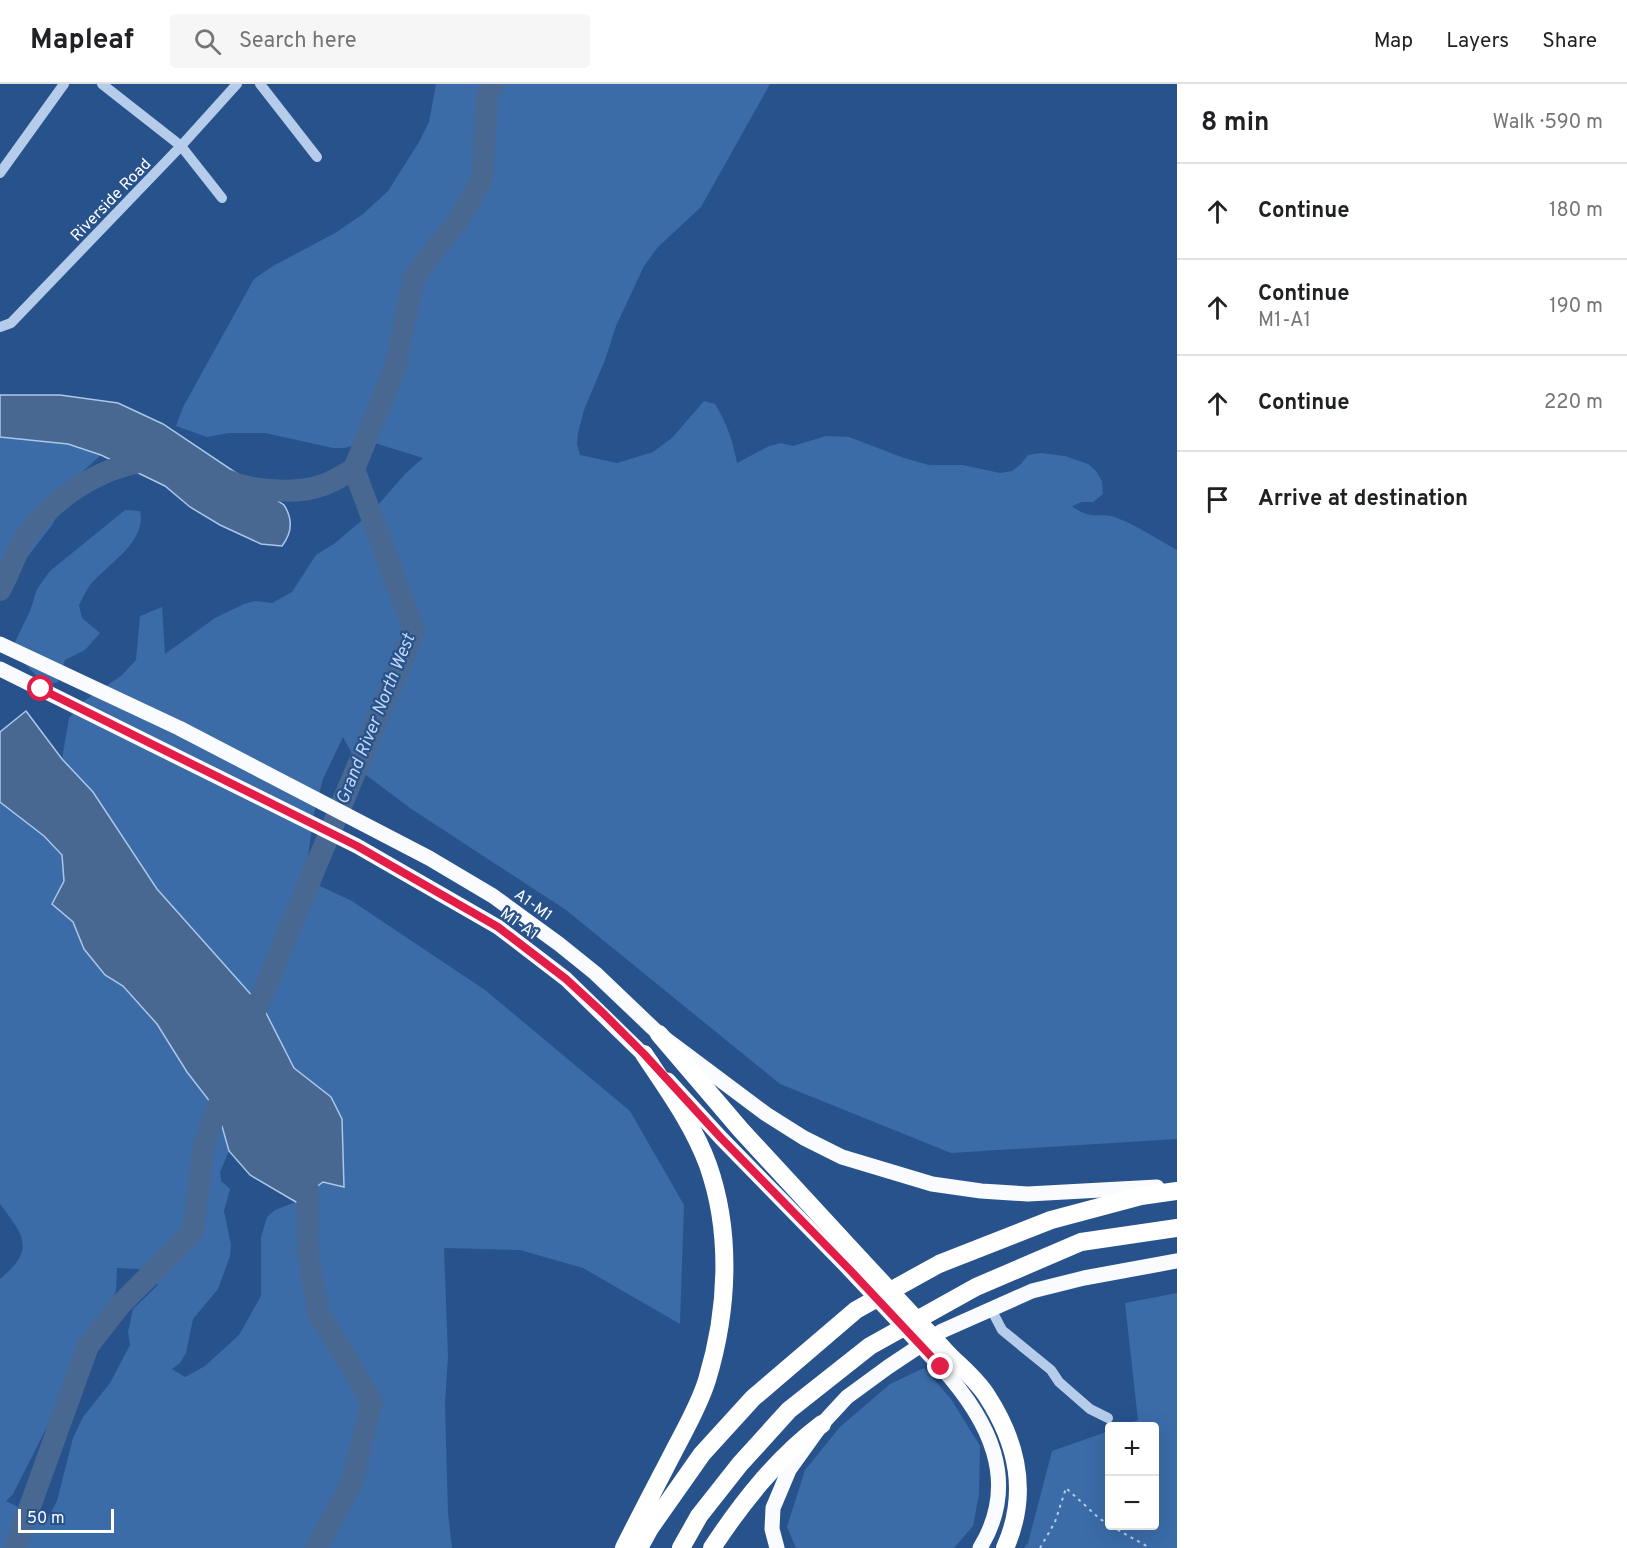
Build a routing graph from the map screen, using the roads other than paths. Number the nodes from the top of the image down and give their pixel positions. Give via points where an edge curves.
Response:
1 (64, 84) edge
2 (102, 84) edge
3 (237, 84) edge
4 (260, 84) edge
5 (181, 146) junction
6 (317, 157) dead end
7 (0, 173) edge
8 (222, 198) dead end
9 (0, 327) edge
10 (0, 644) edge
11 (0, 669) edge
12 (659, 1034) junction
13 (644, 1054) junction
14 (1173, 1187) edge
15 (1177, 1228) edge
16 (1177, 1261) edge
17 (855, 1264) junction
18 (991, 1309) junction
19 (945, 1361) junction
20 (1108, 1418) dead end
21 (822, 1424) junction
22 (624, 1548) edge
23 (639, 1548) edge
24 (681, 1548) edge
25 (712, 1548) edge
26 (777, 1548) edge
27 (980, 1548) edge
28 (1005, 1548) edge

1 - 7 street
2 - 5 street
3 - 5 street, Riverside Road
4 - 6 street
5 - 8 street
5 - 9 street, Riverside Road via 11,323
10 - 12 main road, A1-M1 via 179,729 429,858 559,944
11 - 13 main road, M1-A1 via 357,846 498,927 566,979
12 - 14 main road, A1-M1 via 804,1138 842,1157 887,1172 932,1184 1028,1194
12 - 17 highway
13 - 17 main road, M1-A1 via 721,1138
13 - 22 highway via 692,1129 708,1164 720,1206 724,1278 707,1382
14 - 23 highway via 1051,1220 939,1264 856,1310 753,1398 731,1422 702,1454
15 - 24 highway via 1081,1242 976,1287 870,1346 789,1410 699,1516
16 - 18 main road via 1084,1278
17 - 19 highway, bridge
18 - 20 street via 1002,1330 1090,1409
18 - 21 main road via 942,1331 888,1367 847,1397
19 - 27 main road via 986,1430 994,1451 998,1500 990,1532
19 - 28 highway via 986,1394 1008,1436 1019,1476 1019,1495
21 - 25 highway via 796,1443 741,1504
21 - 26 main road via 789,1470 775,1499 772,1529

